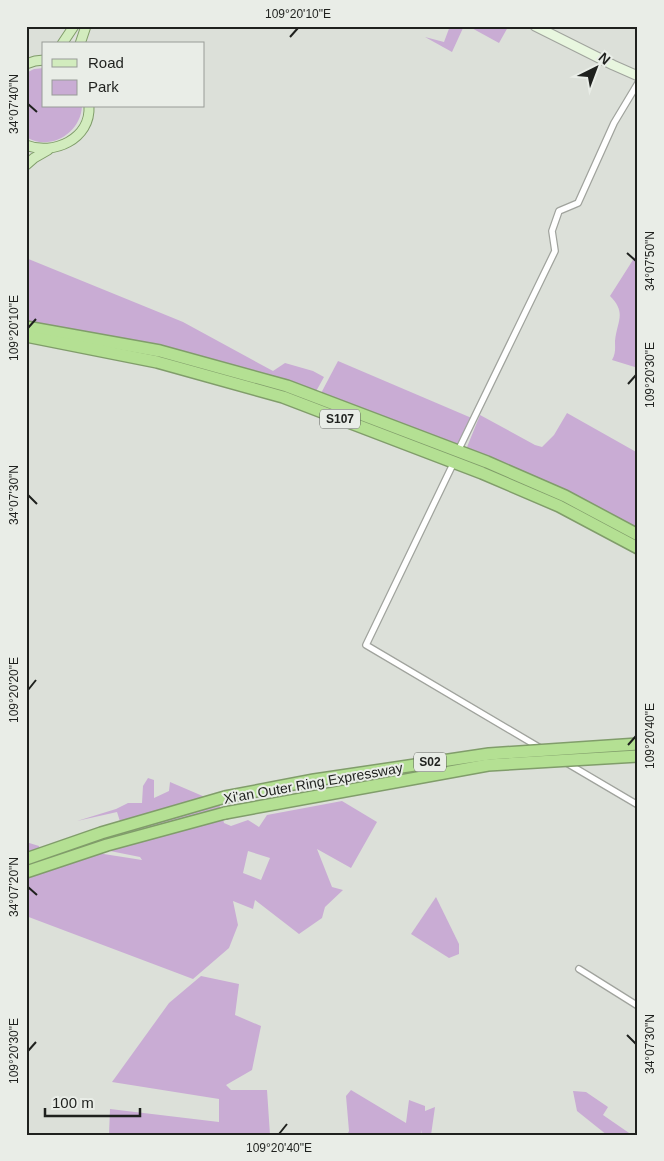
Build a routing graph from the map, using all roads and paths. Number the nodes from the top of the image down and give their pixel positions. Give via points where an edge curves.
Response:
1 (74, 26) edge
2 (86, 26) edge
3 (535, 26) edge
4 (63, 42) edge
5 (81, 42) edge
6 (638, 76) edge
7 (638, 82) edge
8 (89, 108) edge
9 (26, 144) edge
10 (50, 149) junction
11 (26, 165) edge
12 (26, 327) edge
13 (26, 336) edge
14 (458, 451) junction
15 (454, 462) junction
16 (638, 535) edge
17 (638, 548) edge
18 (638, 744) edge
19 (638, 756) edge
20 (638, 805) edge
21 (26, 860) edge
22 (26, 872) edge
23 (579, 969) dead end
24 (638, 1006) edge

1 - 4 main road
2 - 5 main road
3 - 6 street
7 - 14 street via 614,123 578,203 559,211 552,231 555,251
8 - 10 main road via 86,124 77,136
9 - 10 main road
10 - 11 main road
12 - 14 highway, S107 via 160,351 287,386
13 - 15 highway, S107 via 157,362 283,397
14 - 15 street
14 - 16 highway, S107 via 565,496
15 - 17 highway, S107 via 559,506
15 - 20 street via 366,645
18 - 21 highway, Xi'an Outer Ring Expressway / S02, bridge via 489,754 314,780 225,797 101,833
19 - 22 highway, Xi'an Outer Ring Expressway / S02, bridge via 488,766 226,813 107,845
23 - 24 street

